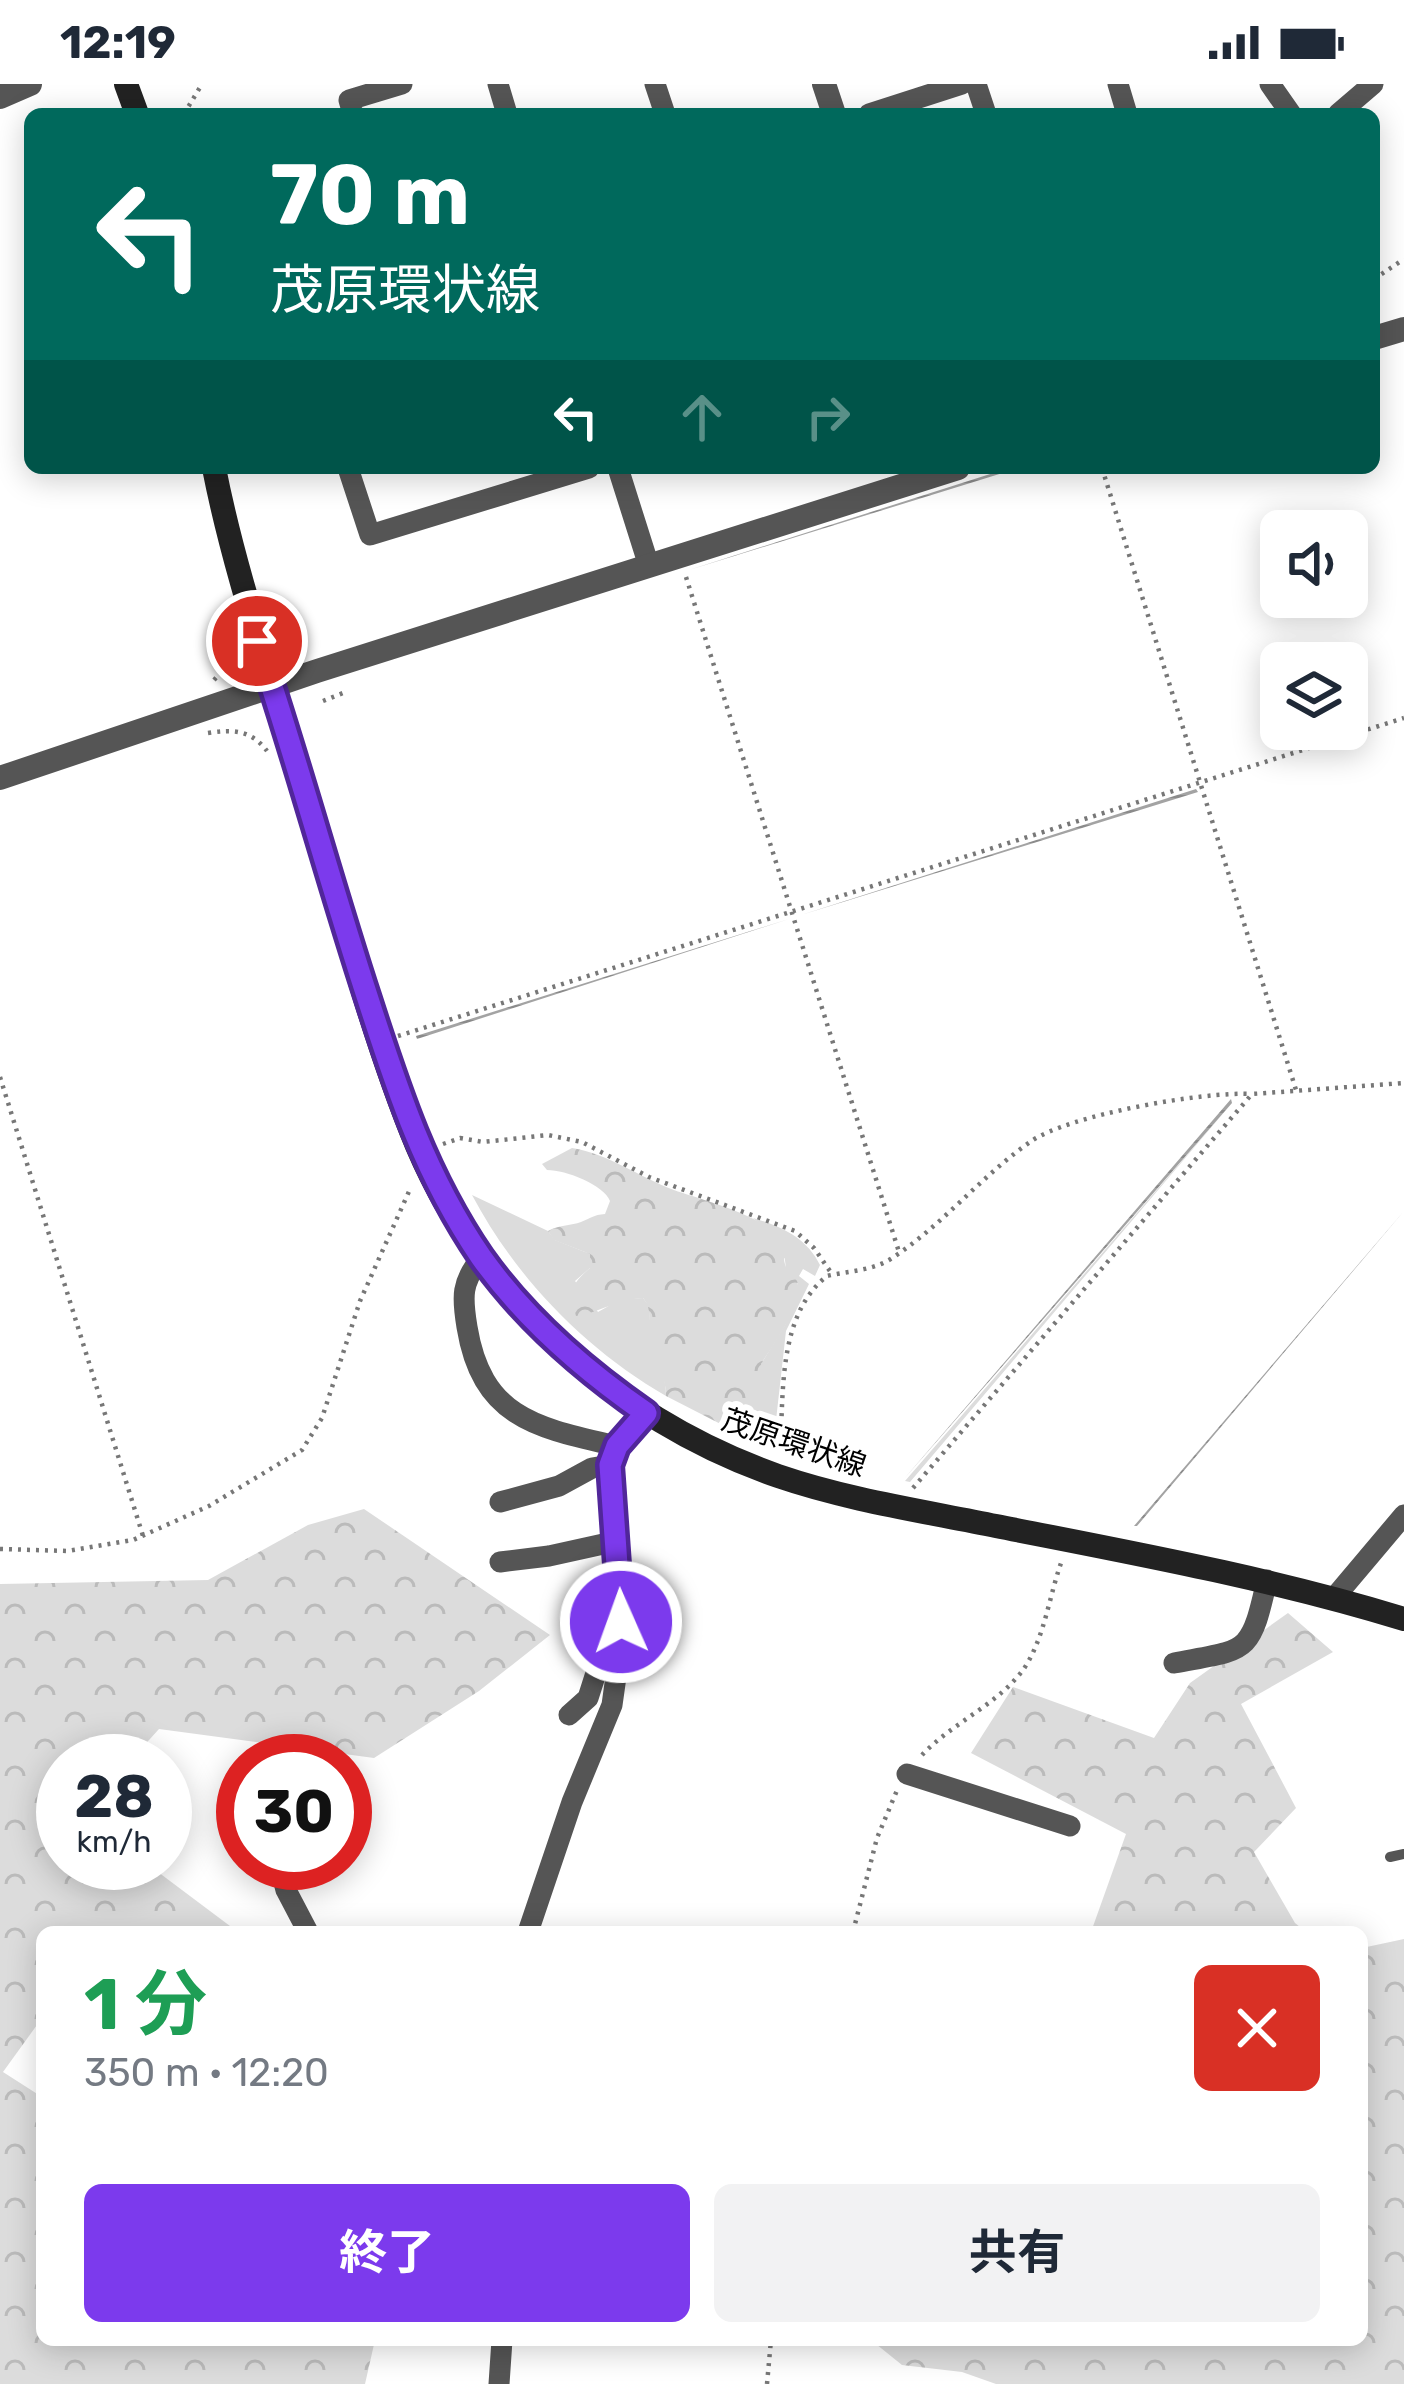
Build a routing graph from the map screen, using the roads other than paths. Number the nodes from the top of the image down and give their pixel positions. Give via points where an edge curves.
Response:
1 (30, 84) edge
2 (402, 84) edge
3 (962, 84) edge
4 (1373, 84) edge
5 (0, 97) edge
6 (351, 108) edge
7 (888, 108) edge
8 (1346, 108) edge
9 (215, 474) edge
10 (350, 474) edge
11 (569, 474) edge
12 (620, 474) edge
13 (935, 474) edge
14 (649, 566) junction
15 (273, 687) junction
16 (0, 778) edge
17 (482, 1257) junction
18 (646, 1413) junction
19 (614, 1456) junction
20 (500, 1502) dead end
21 (1404, 1515) edge
22 (617, 1541) junction
23 (500, 1562) dead end
24 (1268, 1580) junction
25 (621, 1595) junction
26 (1334, 1598) junction
27 (1404, 1619) edge
28 (1174, 1663) dead end
29 (569, 1715) dead end
30 (907, 1774) road end
31 (1070, 1826) dead end
32 (1404, 1854) edge
33 (1390, 1857) dead end
34 (286, 1890) edge
35 (305, 1926) edge
36 (530, 1926) edge
37 (502, 2346) edge
38 (499, 2384) edge

1 - 5 street
2 - 6 street via 349,100
3 - 7 street
4 - 8 street
9 - 15 main road, 茂原環状線
10 - 11 street via 370,535
12 - 14 street
13 - 14 street
14 - 15 street
15 - 16 street
15 - 17 main road, 茂原環状線 via 423,1157
17 - 18 main road, 茂原環状線 via 556,1342
17 - 19 street via 461,1293 487,1387 532,1424
18 - 19 street
18 - 24 main road, 茂原環状線 via 778,1476
19 - 20 street via 559,1486
19 - 22 street
21 - 26 street
22 - 23 street
22 - 25 street
24 - 26 main road, 茂原環状線
24 - 28 street via 1258,1622 1239,1651
25 - 29 street via 588,1698
25 - 36 street via 612,1705
26 - 27 main road, 茂原環状線
30 - 31 street
32 - 33 lane
34 - 35 street
37 - 38 street

